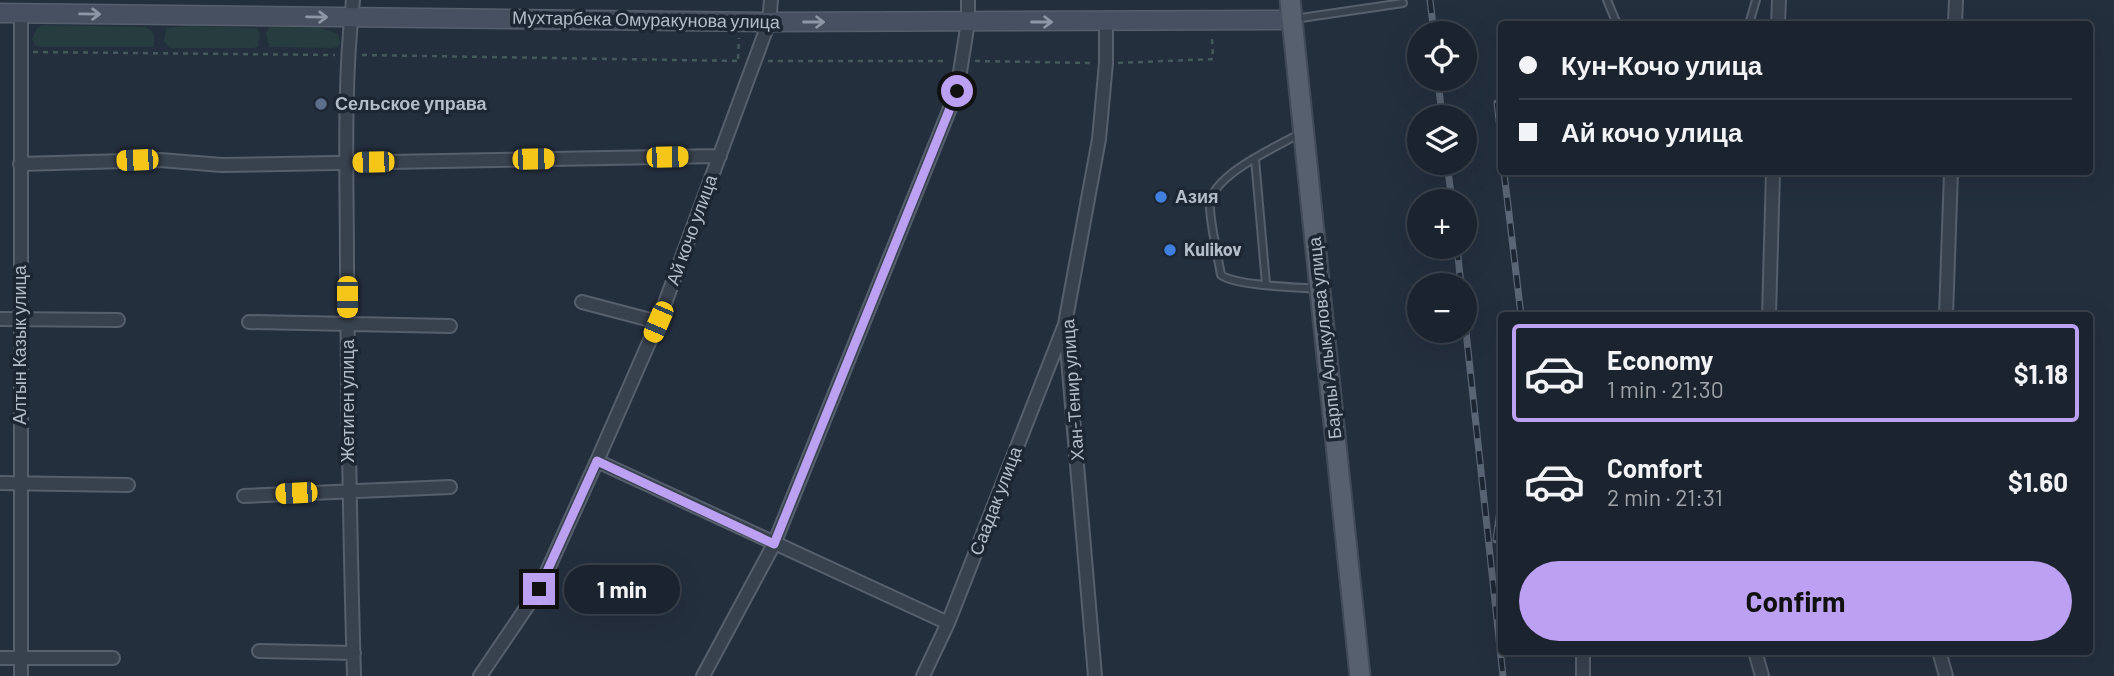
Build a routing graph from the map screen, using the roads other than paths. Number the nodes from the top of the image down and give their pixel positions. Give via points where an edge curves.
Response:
1 (771, 0) edge
2 (968, 0) edge
3 (1607, 0) edge
4 (1756, 0) edge
5 (1779, 0) edge
6 (1956, 0) edge
7 (1403, 4) dead end
8 (352, 9) edge
9 (1291, 10) edge
10 (0, 13) edge
11 (22, 13) junction
12 (1616, 21) edge
13 (1750, 21) edge
14 (1778, 21) edge
15 (1955, 21) edge
16 (769, 22) junction
17 (968, 22) junction
18 (1106, 22) junction
19 (1304, 132) junction
20 (720, 156) junction
21 (1255, 159) junction
22 (346, 162) junction
23 (20, 164) junction
24 (1773, 175) edge
25 (1951, 175) edge
26 (1266, 284) junction
27 (1320, 290) junction
28 (582, 302) dead end
29 (1769, 312) edge
30 (1946, 312) edge
31 (0, 319) edge
32 (20, 319) junction
33 (118, 320) dead end
34 (249, 322) dead end
35 (658, 322) junction
36 (348, 324) junction
37 (1065, 324) junction
38 (450, 326) dead end
39 (597, 461) junction
40 (0, 483) edge
41 (21, 484) junction
42 (128, 485) dead end
43 (450, 487) dead end
44 (349, 490) junction
45 (244, 496) dead end
46 (774, 544) junction
47 (948, 623) junction
48 (259, 651) dead end
49 (354, 653) junction
50 (1583, 655) edge
51 (1756, 655) edge
52 (1940, 655) edge
53 (0, 658) edge
54 (113, 658) dead end
55 (21, 659) junction
56 (21, 676) edge
57 (354, 676) edge
58 (480, 676) edge
59 (703, 676) edge
60 (923, 676) edge
61 (1095, 676) edge
62 (1360, 676) edge
63 (1583, 676) edge
64 (1762, 676) edge
65 (1946, 676) edge

1 - 16 street, Ай кочо улица
2 - 17 street
3 - 12 lane
4 - 13 lane
5 - 14 street
6 - 15 street
7 - 9 lane
11 -> 8 main road, Мухтарбека Омуракунова улица
8 - 16 main road, Мухтарбека Омуракунова улица
8 - 22 street, Жетиген улица
9 - 18 main road, Мухтарбека Омуракунова улица
9 - 19 main road, Барпы Алыкулова улица
10 - 11 main road, Мухтарбека Омуракунова улица
11 - 23 street, Алтын Казык улица
16 -> 17 main road, Мухтарбека Омуракунова улица
16 - 20 street, Ай кочо улица
17 -> 18 main road, Мухтарбека Омуракунова улица
17 - 46 street via 951,104
18 - 37 street, Хан-Тенир улица via 1107,64 1098,139
19 - 21 lane
19 - 27 main road, Барпы Алыкулова улица
20 - 22 street
20 - 35 street, Ай кочо улица
21 - 26 lane
21 - 26 lane via 1215,189 1210,203 1221,275 1228,280
22 - 23 street
22 - 36 street, Жетиген улица
23 - 32 street, Алтын Казык улица
24 - 29 street
25 - 30 street
26 - 27 lane
27 - 62 main road, Барпы Алыкулова улица
28 - 35 street
31 - 32 street
32 - 33 street
32 - 41 street, Алтын Казык улица
34 - 36 street
35 - 39 street, Ай кочо улица
36 - 38 street
36 - 44 street, Жетиген улица
37 - 47 street, Саадак улица
37 - 61 street, Хан-Тенир улица
39 - 46 street
39 - 58 street, Ай кочо улица via 539,589
40 - 41 street
41 - 42 street
41 - 55 street, Алтын Казык улица
43 - 44 street
44 - 45 street
44 - 49 street, Жетиген улица
46 - 47 street
46 - 59 street
47 - 60 street, Саадак улица
48 - 49 street
49 - 57 street, Жетиген улица
50 - 63 street
51 - 64 street
52 - 65 street
53 - 55 street
54 - 55 street
55 - 56 street, Алтын Казык улица

